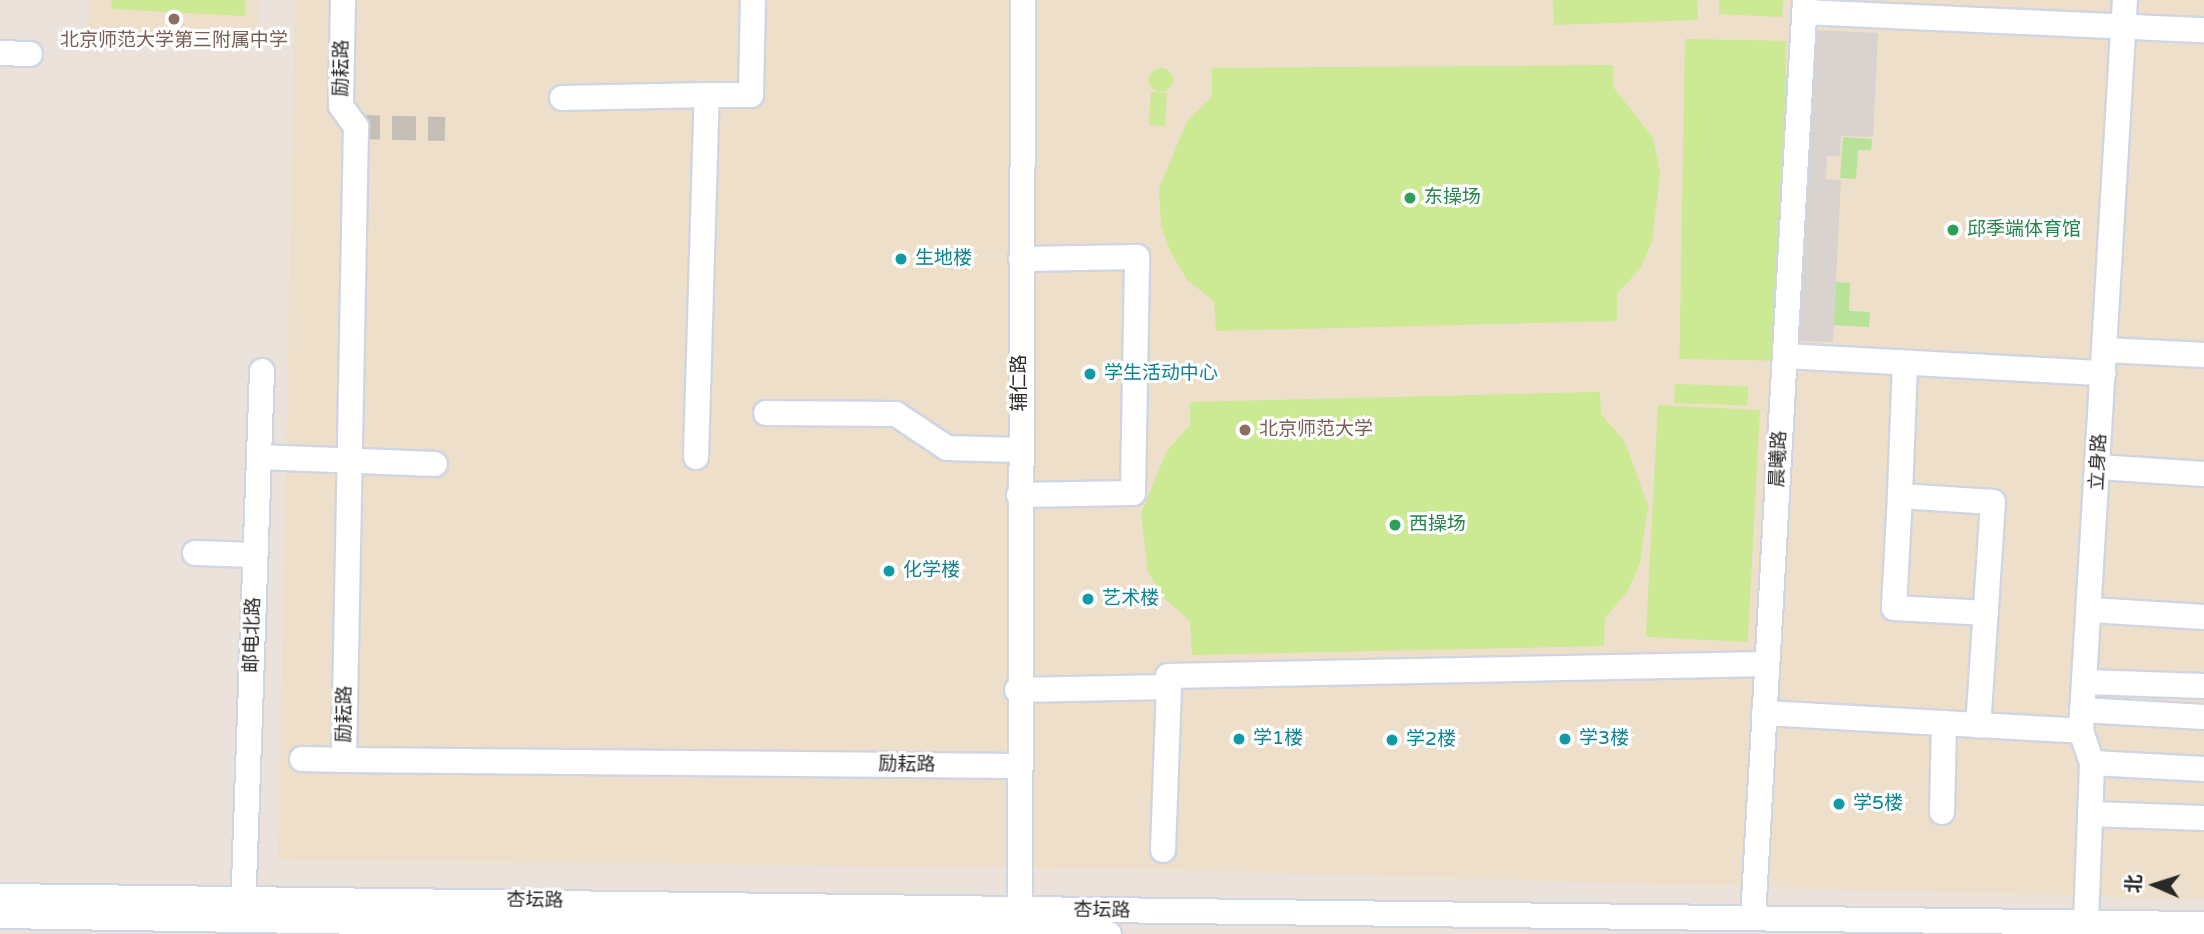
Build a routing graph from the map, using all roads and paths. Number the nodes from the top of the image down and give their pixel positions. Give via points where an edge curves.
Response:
1 (343, 0) edge
2 (753, 0) edge
3 (1023, 0) edge
4 (2125, 0) edge
5 (1804, 6) edge
6 (1906, 8) edge
7 (2123, 25) junction
8 (2204, 30) edge
9 (0, 53) edge
10 (30, 54) dead end
11 (706, 95) junction
12 (562, 98) dead end
13 (1021, 258) junction
14 (2204, 355) edge
15 (1785, 356) junction
16 (2105, 362) junction
17 (1905, 363) junction
18 (262, 371) dead end
19 (766, 413) dead end
20 (1019, 450) junction
21 (258, 457) junction
22 (696, 457) dead end
23 (349, 463) junction
24 (435, 464) dead end
25 (2099, 467) junction
26 (2204, 474) edge
27 (1019, 495) junction
28 (1900, 496) junction
29 (195, 553) dead end
30 (255, 555) junction
31 (2091, 610) junction
32 (1986, 613) junction
33 (2204, 617) edge
34 (1767, 664) junction
35 (2085, 682) junction
36 (2204, 686) edge
37 (1169, 687) junction
38 (1017, 690) junction
39 (1764, 713) junction
40 (2204, 717) edge
41 (2081, 721) junction
42 (1944, 723) junction
43 (1978, 725) junction
44 (302, 759) dead end
45 (344, 760) junction
46 (2092, 763) junction
47 (1017, 766) junction
48 (2204, 769) edge
49 (1942, 812) dead end
50 (2090, 814) junction
51 (2204, 818) edge
52 (1163, 850) dead end
53 (0, 895) edge
54 (0, 916) edge
55 (243, 917) edge
56 (417, 918) edge
57 (1753, 918) junction
58 (1020, 921) edge
59 (2086, 922) junction
60 (2204, 924) edge
61 (1097, 926) edge
62 (1109, 934) edge

1 - 23 street, 励耘路 via 341,106 356,127
2 - 11 street via 751,95
3 - 13 street, 辅仁路
4 - 7 street, 立身路
5 - 6 street
5 - 15 street, 晨曦路
6 - 7 street
7 - 8 street
7 - 16 street, 立身路
9 - 10 street
11 - 12 street
11 - 22 street
13 - 20 street, 辅仁路
13 - 27 street via 1137,257 1137,283 1133,493
14 - 16 street
15 - 17 street
15 - 34 street, 晨曦路
16 - 17 street
16 - 25 street, 立身路
17 - 28 street
18 - 21 street, 邮电北路
19 - 20 street via 896,414 947,448
20 - 27 street, 辅仁路
21 - 23 street
21 - 30 street, 邮电北路
23 - 24 street
23 - 45 street, 励耘路
25 - 26 street
25 - 31 street, 立身路
27 - 38 street, 辅仁路
28 - 32 street via 1894,608
28 - 32 street via 1993,502
29 - 30 street
30 - 55 street, 邮电北路
31 - 33 street
31 - 35 street, 立身路
32 - 43 street
34 - 37 street via 1168,676
34 - 39 street, 晨曦路
35 - 36 street
35 - 41 street, 立身路
37 - 38 street
37 - 52 street
38 - 47 street, 辅仁路
39 - 42 street
39 - 57 street, 晨曦路
40 - 41 street
41 - 43 street
41 - 46 street, 立身路
42 - 43 street
42 - 49 street
44 - 45 street
45 - 47 street, 励耘路
46 - 48 street
46 - 50 street, 立身路
47 - 58 street, 辅仁路
50 - 51 street
50 - 59 street, 立身路
53 - 55 street, 杏坛路
54 - 55 street, 杏坛路
55 - 56 street, 杏坛路
56 - 58 street, 杏坛路
57 - 59 street, 杏坛路
57 - 61 street, 杏坛路
58 - 61 street, 杏坛路
59 - 60 street, 杏坛路
61 - 62 street, 杏坛路

